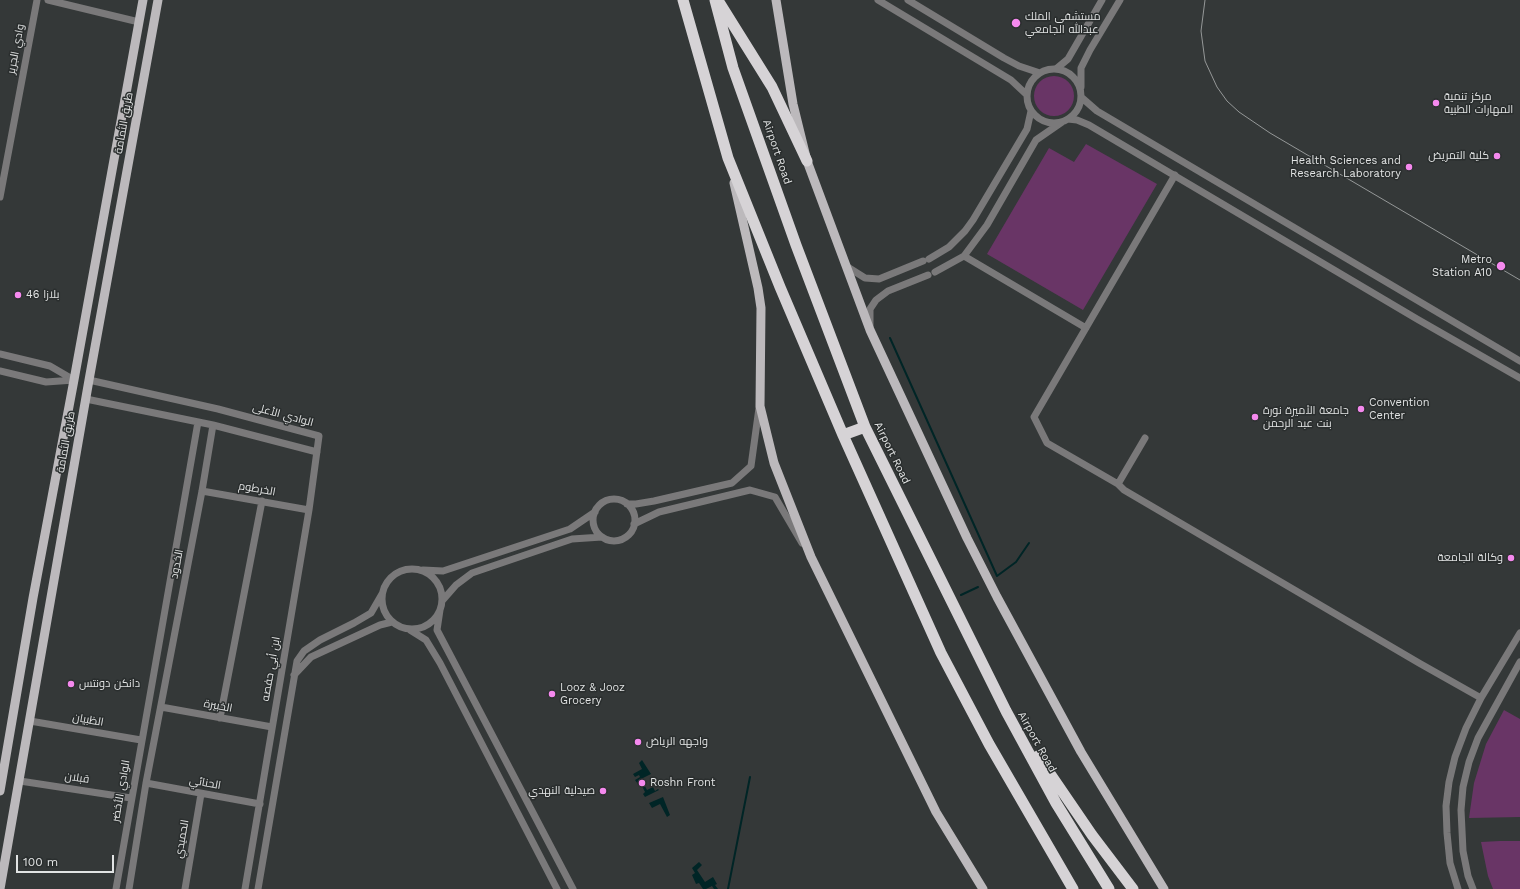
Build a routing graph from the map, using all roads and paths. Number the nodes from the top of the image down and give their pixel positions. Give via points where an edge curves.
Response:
1 (37, 0) edge
2 (48, 0) edge
3 (143, 0) edge
4 (158, 0) edge
5 (683, 0) edge
6 (715, 0) edge
7 (718, 0) edge
8 (776, 0) edge
9 (878, 0) edge
10 (908, 0) edge
11 (1102, 0) edge
12 (1120, 0) edge
13 (78, 4) edge
14 (139, 22) junction
15 (1056, 69) junction
16 (1040, 72) junction
17 (1081, 93) junction
18 (1027, 95) junction
19 (1031, 111) junction
20 (1065, 121) junction
21 (728, 158) junction
22 (807, 161) junction
23 (1174, 175) junction
24 (0, 197) edge
25 (964, 256) junction
26 (846, 266) junction
27 (1086, 328) junction
28 (870, 330) junction
29 (0, 354) edge
30 (1520, 361) edge
31 (0, 371) edge
32 (1520, 378) edge
33 (74, 380) junction
34 (89, 380) junction
35 (86, 399) junction
36 (760, 406) junction
37 (198, 422) junction
38 (213, 425) junction
39 (865, 427) junction
40 (843, 435) junction
41 (1145, 438) dead end
42 (317, 452) junction
43 (1118, 484) junction
44 (202, 491) junction
45 (262, 501) junction
46 (627, 504) junction
47 (309, 510) junction
48 (595, 512) junction
49 (634, 524) junction
50 (602, 537) junction
51 (811, 557) junction
52 (420, 570) junction
53 (382, 594) junction
54 (442, 600) junction
55 (440, 610) junction
56 (392, 622) junction
57 (410, 630) junction
58 (1520, 633) edge
59 (1520, 662) edge
60 (294, 676) junction
61 (149, 698) joint
62 (1481, 698) junction
63 (1002, 704) junction
64 (161, 707) junction
65 (220, 718) junction
66 (30, 721) junction
67 (272, 727) junction
68 (141, 740) junction
69 (20, 781) junction
70 (146, 783) junction
71 (0, 791) edge
72 (201, 794) junction
73 (131, 798) junction
74 (260, 804) junction
75 (0, 889) edge
76 (116, 889) edge
77 (129, 889) edge
78 (185, 889) edge
79 (245, 889) edge
80 (258, 889) edge
81 (557, 889) edge
82 (573, 889) edge
83 (983, 889) edge
84 (1072, 889) edge
85 (1109, 889) edge
86 (1133, 889) edge
87 (1164, 889) edge
88 (1458, 889) edge
89 (1473, 889) edge

1 - 24 street, وادي الجرير
2 - 13 street
3 - 14 main road, طريق الثمامة
4 - 34 main road, طريق الثمامة
5 - 21 highway
6 - 39 highway, Airport Road via 733,68 793,238
7 - 22 highway via 772,87
8 - 22 main road via 793,104
9 - 18 street via 1011,80
10 - 16 street via 1004,58 1019,66
11 - 15 street via 1068,59
12 - 17 street via 1081,68
13 - 14 street
14 - 33 main road, طريق الثمامة
15 - 16 street
15 - 17 street via 1072,75
16 - 18 street via 1028,86
17 - 20 street via 1075,113
17 - 30 street via 1097,111
18 - 19 street
19 - 20 street via 1044,122
19 - 26 street via 1028,130 973,220 948,247 926,260 879,278 865,278
20 - 23 street via 1077,120 1089,125
20 - 25 street via 1036,140 987,225
21 - 36 main road via 761,308
21 - 40 highway
22 - 26 main road
23 - 27 street
23 - 32 street
25 - 27 street
25 - 28 street via 931,274 888,291 876,300 870,309
26 - 28 main road
27 - 43 street via 1034,417 1047,443
28 - 87 main road via 997,597 1081,752
29 - 33 street via 50,366
31 - 33 street via 46,382
33 - 71 main road, طريق الثمامة
34 - 35 main road, طريق الثمامة
34 - 42 street, الوادي الأعلى via 218,409 319,436
35 - 37 street
35 - 66 main road, طريق الثمامة
36 - 46 street via 750,466 732,483 654,501
36 - 51 main road via 774,463
37 - 38 street
37 - 61 street, الخدود
38 - 42 street
38 - 44 street, الخدود
39 - 40 highway
39 - 63 highway, Airport Road
40 - 84 highway via 941,653 989,744
41 - 43 street
42 - 47 street, ابن أبي حفصه
43 - 62 street via 1131,494
44 - 45 street, الخرطوم
44 - 64 street, الخدود
45 - 47 street, الخرطوم
45 - 65 street
46 - 48 street via 621,500 608,500
46 - 49 street via 632,509
47 - 67 street, ابن أبي حفصه
48 - 50 street via 593,521
48 - 52 street via 570,529 444,571
49 - 50 street via 624,539 610,541
49 - 51 street via 659,512 750,490 775,497
50 - 54 street via 572,539 472,573
51 - 83 main road via 936,812
52 - 53 street via 400,571 385,585
52 - 54 street via 436,582
53 - 56 street via 385,614
53 - 60 street via 371,613 304,651 297,661
54 - 55 street
55 - 57 street via 428,625
55 - 82 street via 437,630
56 - 57 street via 400,628
56 - 60 street via 380,625 311,657
57 - 81 street via 426,640 440,663
58 - 62 street
59 - 89 street via 1478,738 1463,787 1463,851
60 - 80 street
61 - 68 street, الوادي الأخضر
62 - 88 street via 1466,728 1456,757 1446,806 1450,863
63 - 85 highway, Airport Road via 1056,803
63 - 86 highway via 1092,835
64 - 65 street, الخبيرة
64 - 70 street, الوادي الأخضر
65 - 67 street, الخبيرة
66 - 68 street, الظبيان
66 - 69 main road, طريق الثمامة
67 - 74 street, ابن أبي حفصه
68 - 73 street, الوادي الأخضر
69 - 73 street, قبلان
69 - 75 main road, طريق الثمامة
70 - 72 street, الحنائي
70 - 77 street, الوادي الأخضر
72 - 74 street, الحنائي
72 - 78 street, الحميدي
73 - 76 street, الوادي الأخضر
74 - 79 street, ابن أبي حفصه

